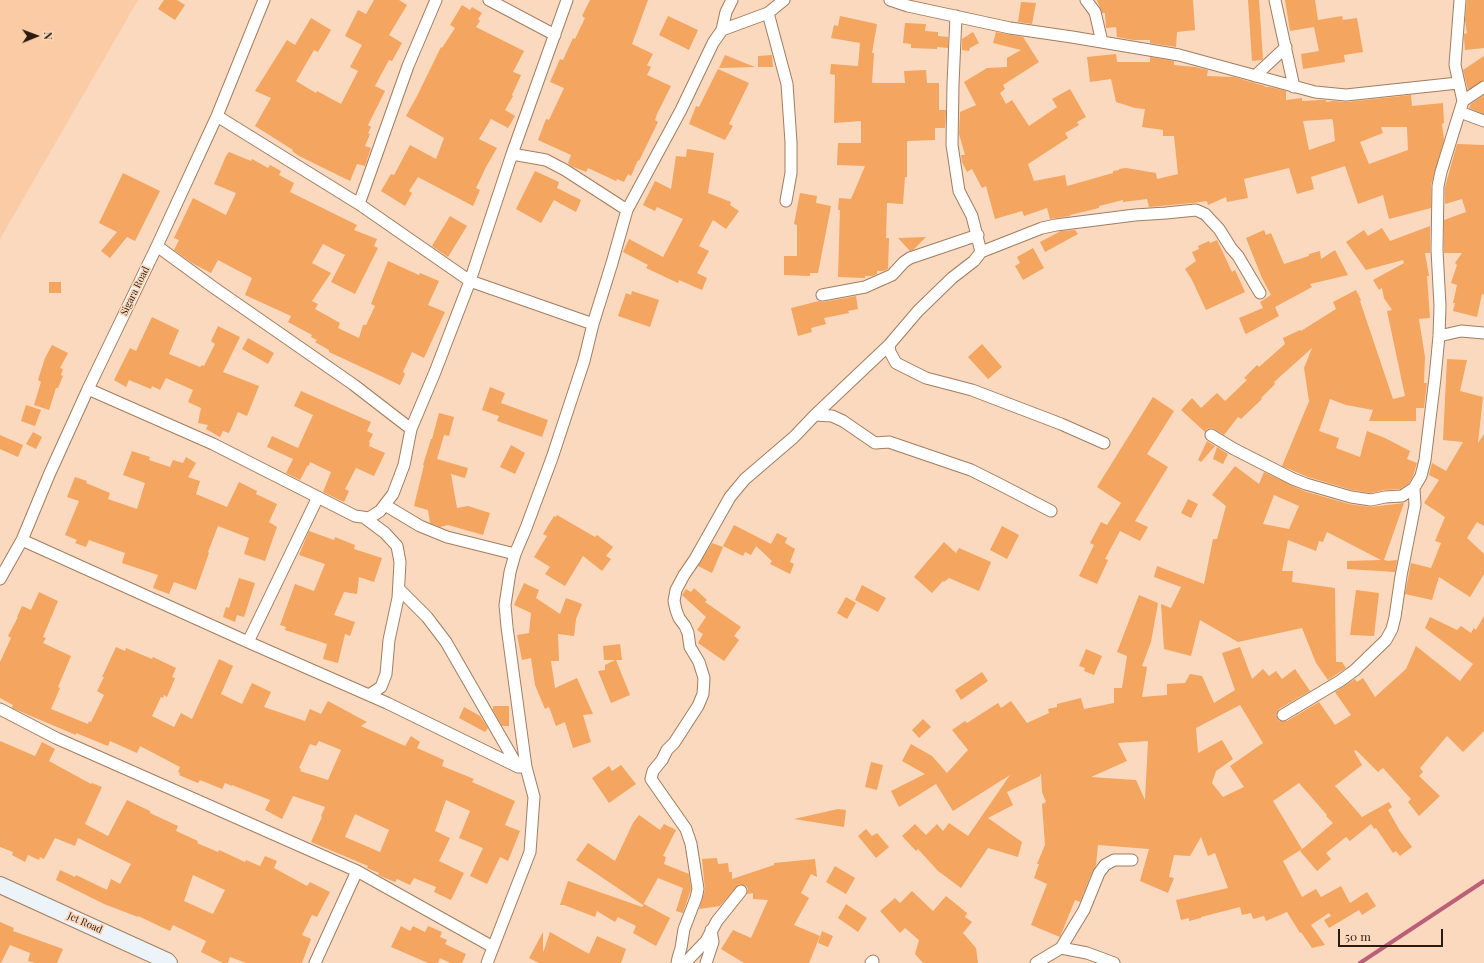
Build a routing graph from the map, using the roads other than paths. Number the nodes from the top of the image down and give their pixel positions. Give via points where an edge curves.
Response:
1 (264, 0) edge
2 (436, 0) edge
3 (489, 0) edge
4 (567, 0) edge
5 (732, 0) edge
6 (784, 0) edge
7 (890, 0) edge
8 (1086, 0) edge
9 (1275, 0) edge
10 (1460, 0) edge
11 (768, 13) junction
12 (956, 16) junction
13 (722, 30) junction
14 (555, 35) junction
15 (1102, 42) junction
16 (1286, 47) junction
17 (1255, 76) junction
18 (1458, 83) junction
19 (1294, 86) junction
20 (1484, 88) edge
21 (1462, 107) junction
22 (217, 116) junction
23 (1484, 121) edge
24 (512, 154) junction
25 (786, 201) dead end
26 (359, 204) junction
27 (627, 210) junction
28 (978, 235) junction
29 (157, 246) junction
30 (981, 252) junction
31 (470, 282) junction
32 (1260, 293) dead end
33 (822, 295) dead end
34 (593, 324) junction
35 (1484, 333) edge
36 (1439, 336) junction
37 (889, 345) junction
38 (88, 389) junction
39 (815, 415) junction
40 (411, 429) junction
41 (1211, 435) dead end
42 (1104, 443) dead end
43 (1414, 488) junction
44 (318, 497) junction
45 (385, 505) junction
46 (1051, 511) dead end
47 (365, 518) junction
48 (22, 540) junction
49 (515, 554) junction
50 (0, 579) edge
51 (399, 589) junction
52 (248, 642) junction
53 (369, 695) junction
54 (0, 709) edge
55 (1283, 715) dead end
56 (522, 767) junction
57 (1132, 860) dead end
58 (357, 870) junction
59 (0, 885) edge
60 (741, 890) dead end
61 (711, 930) junction
62 (493, 947) junction
63 (1061, 948) junction
64 (167, 962) edge
65 (315, 963) edge
66 (487, 963) edge
67 (677, 963) edge
68 (685, 963) edge
69 (706, 963) edge
70 (1036, 963) edge
71 (1114, 963) edge

1 - 22 street, Sigara Road
2 - 26 street via 408,66
3 - 14 street
4 - 14 street
5 - 13 street
6 - 11 street
7 - 12 street
8 - 15 street via 1095,12
9 - 16 street
10 - 18 street via 1455,65
11 - 13 street
11 - 25 street via 787,84 791,173
12 - 15 street via 1010,28
12 - 28 street via 952,145 959,191 972,216
13 - 27 street
14 - 24 street
15 - 17 street via 1179,55
16 - 17 street
16 - 19 street
17 - 19 street
18 - 19 street via 1346,95 1315,92
18 - 21 street
20 - 21 street
21 - 23 street
21 - 36 street via 1438,186
22 - 26 street
22 - 29 street, Sigara Road
24 - 27 street via 546,160
24 - 31 street
26 - 31 street
27 - 34 street
28 - 30 street
28 - 33 street via 910,258 892,275 865,287
29 - 38 street, Sigara Road
29 - 40 street via 354,385
30 - 32 street via 1056,225 1196,210 1205,214 1219,229
30 - 37 street via 918,311
31 - 34 street
31 - 40 street
34 - 49 street via 584,361 552,458
35 - 36 street via 1461,332
36 - 43 street via 1425,460 1421,476
37 - 39 street
37 - 42 street via 896,363 926,378 972,390
38 - 44 street via 213,444
38 - 48 street, Sigara Road
39 - 46 street via 832,416 843,421 875,443 889,442 971,470
39 - 67 street via 730,497 676,590 676,610 688,633 690,647 699,662 704,678 703,694 698,706 653,771 651,779 686,829 697,883 696,898 684,929
40 - 45 street via 404,465 393,494
41 - 43 street via 1306,484 1351,496 1371,500 1402,496
43 - 55 street via 1415,505 1395,617 1386,640 1340,681
44 - 47 street via 355,516
44 - 52 street
45 - 47 street via 380,511
45 - 49 street via 420,526 447,537
47 - 51 street via 397,546 400,562
48 - 50 street, Sigara Road
48 - 52 street
49 - 56 street via 506,598 506,620
51 - 53 street via 384,680 381,687
51 - 56 street via 427,617 446,642
52 - 53 street
53 - 56 street
54 - 58 street via 56,738
56 - 62 street via 534,797 530,852
57 - 63 street via 1114,860 1105,865 1099,873 1084,910
58 - 62 street
58 - 65 street
59 - 64 main road, Jet Road
60 - 61 street
61 - 68 street via 706,942
61 - 69 street via 713,947
62 - 66 street
63 - 70 street
63 - 71 street via 1087,953

